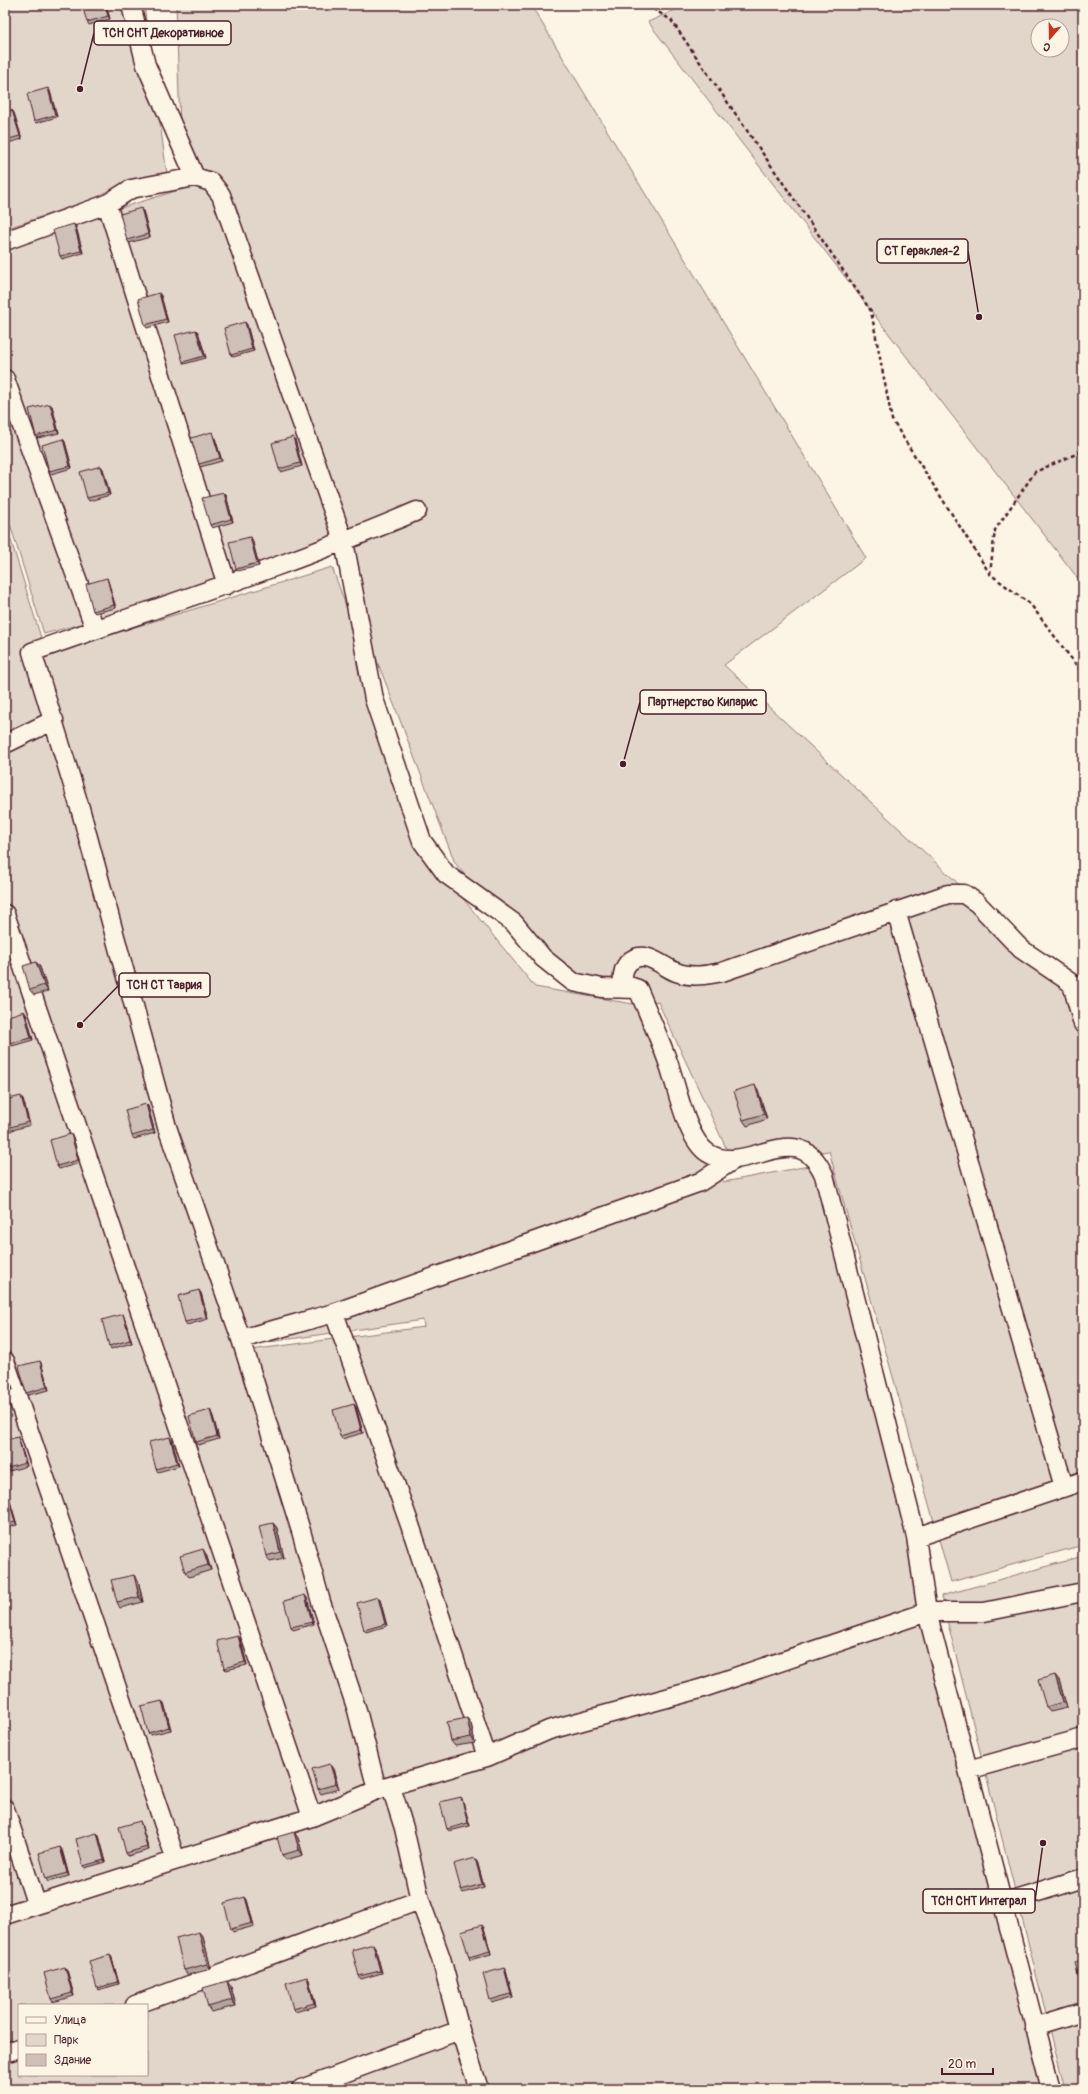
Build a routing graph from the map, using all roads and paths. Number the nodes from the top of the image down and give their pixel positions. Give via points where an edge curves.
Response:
1 (131, 5) edge
2 (647, 5) edge
3 (195, 177) junction
4 (107, 204) junction
5 (5, 241) edge
6 (5, 380) edge
7 (1083, 451) edge
8 (417, 511) dead end
9 (344, 542) junction
10 (990, 574) junction
11 (227, 585) junction
12 (95, 629) junction
13 (1083, 674) edge
14 (54, 720) junction
15 (5, 744) edge
16 (896, 910) junction
17 (5, 914) edge
18 (1078, 988) edge
19 (638, 989) junction
20 (1083, 1024) edge
21 (735, 1159) junction
22 (334, 1313) junction
23 (241, 1339) junction
24 (5, 1361) edge
25 (1083, 1481) edge
26 (1064, 1487) junction
27 (916, 1537) junction
28 (1083, 1592) edge
29 (927, 1612) junction
30 (1083, 1738) edge
31 (487, 1757) junction
32 (968, 1770) junction
33 (384, 1788) junction
34 (5, 1809) edge
35 (312, 1817) junction
36 (176, 1860) junction
37 (1083, 1878) edge
38 (420, 1900) junction
39 (36, 1903) junction
40 (1002, 1903) junction
41 (5, 1915) edge
42 (138, 2004) edge
43 (1083, 2012) edge
44 (1034, 2027) junction
45 (460, 2030) junction
46 (18, 2048) edge
47 (5, 2053) edge
48 (301, 2089) edge
49 (479, 2089) edge
50 (1051, 2089) edge

1 - 3 street via 146,65
2 - 10 path via 671,20 871,311 892,420
3 - 4 street via 131,190
3 - 9 street via 210,182 221,195
4 - 5 street
4 - 11 street
6 - 12 street
7 - 10 path via 1035,472 994,530
8 - 9 street
9 - 11 street
9 - 19 street via 374,699 422,841 446,874 514,924 543,958 574,982 602,988
10 - 13 path via 1031,605
11 - 12 street
12 - 14 street via 32,652
14 - 15 street
14 - 23 street via 167,1127
16 - 18 street via 948,894 964,894 977,903 1021,949
16 - 19 street via 700,976 676,972 650,958 637,958 627,965 622,977 623,984
16 - 26 street
17 - 35 street
18 - 20 street
19 - 21 street via 668,1062 691,1131 708,1153 721,1158
21 - 22 street via 700,1182
21 - 27 street via 792,1147 812,1156 819,1164 824,1175
22 - 23 street
22 - 31 street via 410,1525
23 - 33 street via 321,1602
24 - 36 street
25 - 26 street
26 - 27 street
27 - 29 street
28 - 29 street via 984,1612
29 - 31 street via 700,1689 549,1730
29 - 32 street
30 - 32 street
31 - 33 street
32 - 40 street
33 - 35 street
33 - 38 street via 404,1828
34 - 39 street
35 - 36 street
36 - 39 street
37 - 40 street
38 - 42 street
38 - 45 street via 441,1958
39 - 41 street
40 - 44 street
43 - 44 street
44 - 50 street
45 - 48 street
45 - 49 street
46 - 47 street

